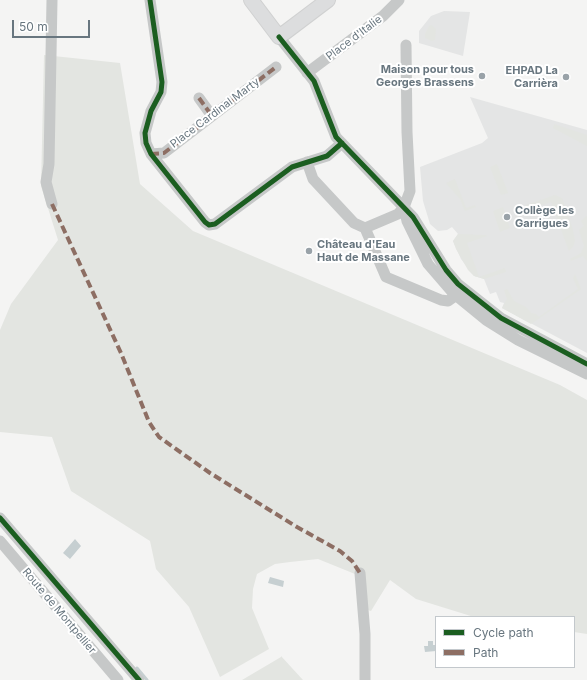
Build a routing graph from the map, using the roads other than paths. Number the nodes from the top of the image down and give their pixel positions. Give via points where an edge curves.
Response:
1 (52, 0) edge
2 (150, 0) edge
3 (251, 0) edge
4 (328, 0) edge
5 (399, 0) edge
6 (279, 37) junction
7 (406, 46) dead end
8 (276, 67) dead end
9 (307, 73) junction
10 (199, 98) dead end
11 (212, 116) junction
12 (342, 143) junction
13 (151, 154) junction
14 (307, 162) junction
15 (52, 204) dead end
16 (404, 207) junction
17 (365, 228) junction
18 (455, 296) junction
19 (587, 364) edge
20 (587, 374) edge
21 (0, 518) edge
22 (0, 542) edge
23 (360, 573) dead end
24 (118, 680) edge
25 (139, 680) edge
26 (365, 680) edge

1 - 15 street via 49,164 46,182
2 - 13 street via 162,82 161,92 151,111 145,133
3 - 6 main road
4 - 6 main road
5 - 9 street, Place d'Italie via 383,16
6 - 9 street
7 - 16 street via 410,191
8 - 11 street, Place Cardinal Marty
9 - 12 street via 320,92 336,137
10 - 11 street
11 - 13 street, Place Cardinal Marty via 164,153
12 - 14 street via 327,156
12 - 16 street
13 - 14 street via 200,217 210,225 215,224 292,167
14 - 17 street via 312,179 354,222
16 - 17 street via 398,214
16 - 18 street via 407,221 428,264
16 - 19 street via 446,270 472,297 501,318
17 - 18 street via 386,277 441,300 448,301
18 - 20 street via 518,340
21 - 25 street
22 - 24 street, Route de Montpellier
23 - 26 street via 365,634

